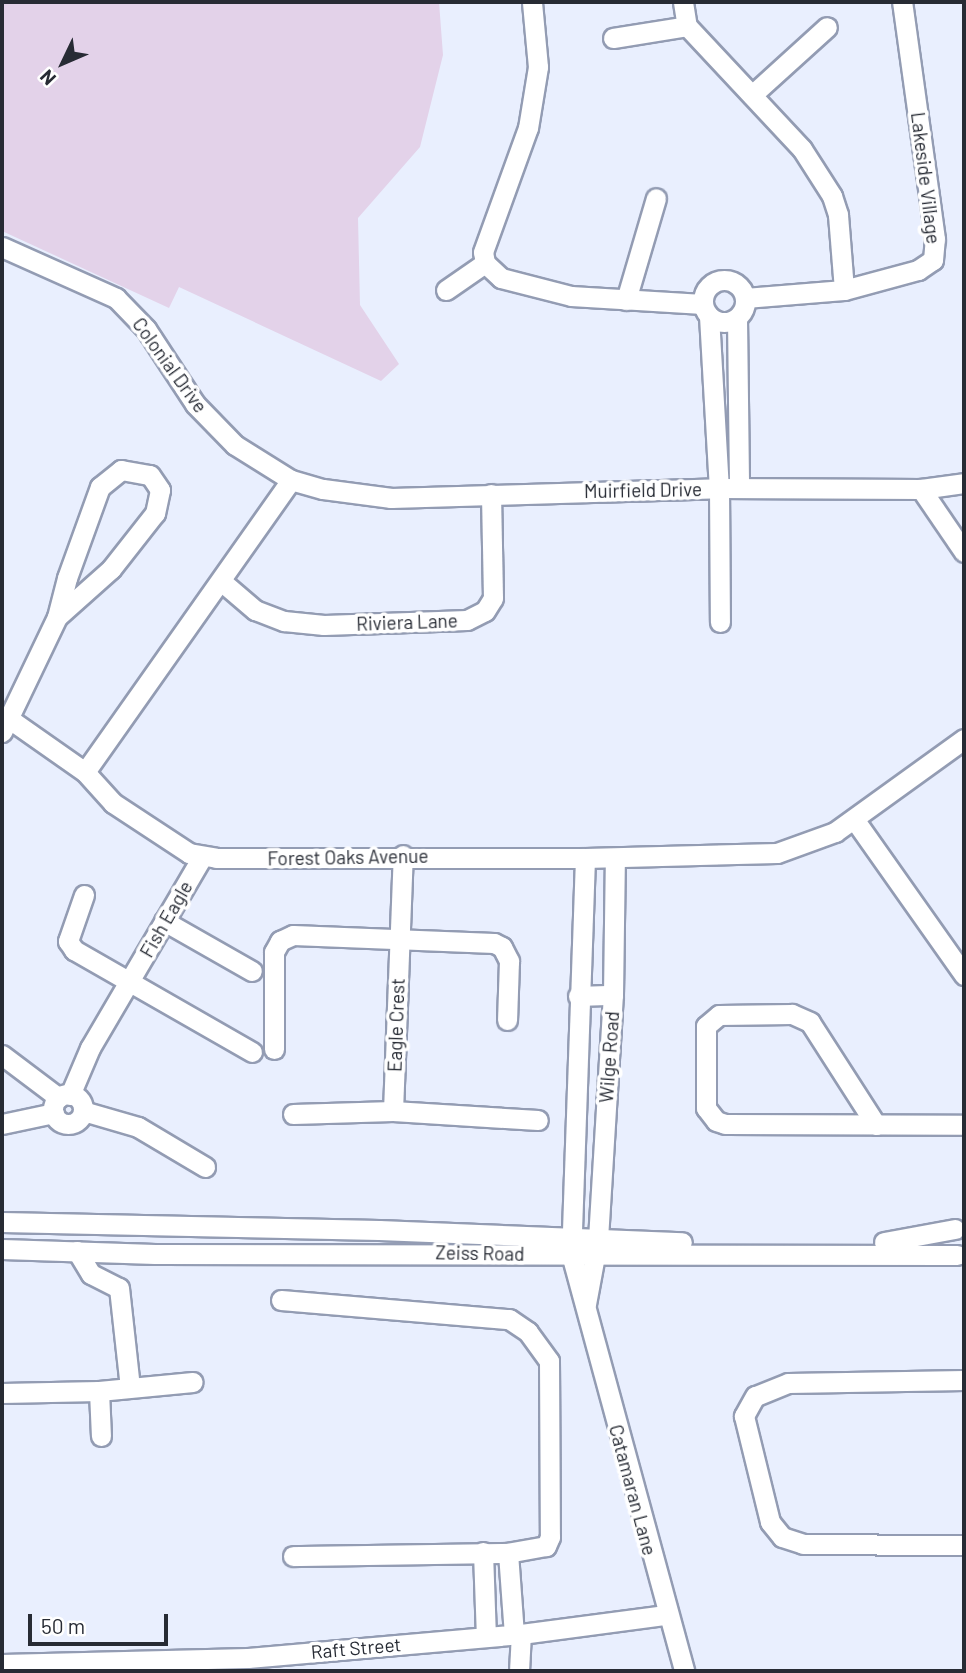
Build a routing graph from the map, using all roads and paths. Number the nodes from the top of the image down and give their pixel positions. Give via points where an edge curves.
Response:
1 (532, 2) edge
2 (683, 2) edge
3 (902, 2) edge
4 (687, 26) junction
5 (827, 27) dead end
6 (613, 38) dead end
7 (752, 95) junction
8 (656, 198) dead end
9 (2, 247) edge
10 (485, 263) junction
11 (446, 290) dead end
12 (844, 290) junction
13 (744, 298) junction
14 (626, 300) junction
15 (706, 310) junction
16 (737, 318) junction
17 (291, 480) junction
18 (964, 483) edge
19 (729, 488) junction
20 (920, 489) junction
21 (491, 494) junction
22 (964, 552) edge
23 (221, 581) junction
24 (57, 617) junction
25 (720, 622) dead end
26 (5, 725) edge
27 (964, 739) edge
28 (85, 772) junction
29 (854, 819) junction
30 (403, 855) junction
31 (202, 857) junction
32 (585, 858) junction
33 (615, 858) junction
34 (84, 895) dead end
35 (164, 921) junction
36 (399, 939) junction
37 (252, 971) dead end
38 (964, 975) edge
39 (129, 981) junction
40 (613, 995) junction
41 (578, 996) junction
42 (507, 1020) dead end
43 (274, 1049) dead end
44 (252, 1052) dead end
45 (2, 1055) edge
46 (61, 1102) junction
47 (83, 1111) junction
48 (393, 1111) junction
49 (293, 1114) dead end
50 (538, 1120) dead end
51 (2, 1124) edge
52 (876, 1125) junction
53 (964, 1125) edge
54 (205, 1167) dead end
55 (2, 1222) edge
56 (960, 1225) edge
57 (571, 1247) junction
58 (597, 1247) junction
59 (2, 1248) edge
60 (77, 1251) junction
61 (961, 1257) edge
62 (281, 1300) dead end
63 (585, 1308) junction
64 (964, 1380) edge
65 (193, 1382) dead end
66 (130, 1387) junction
67 (99, 1391) junction
68 (2, 1393) edge
69 (101, 1436) dead end
70 (964, 1545) edge
71 (483, 1552) junction
72 (508, 1553) junction
73 (293, 1556) dead end
74 (666, 1615) junction
75 (517, 1634) junction
76 (486, 1637) junction
77 (2, 1664) edge
78 (249, 1664) edge
79 (519, 1671) edge
80 (684, 1671) edge

1 - 10 street via 535,96 483,252
2 - 4 street
3 - 12 street, Lakeside Village via 936,253 918,270
4 - 6 street
4 - 7 street
5 - 7 street
7 - 12 street via 802,149 832,195
8 - 14 street
9 - 17 street, Colonial Drive via 98,288 125,306 215,426 235,445
10 - 11 street
10 - 14 street via 501,278 571,296
12 - 13 street, Lakeside Village
13 - 15 street via 737,285 717,281 706,290
13 - 16 street
14 - 15 street
15 - 16 street via 722,322
15 - 19 street
16 - 19 street
17 - 21 street, Muirfield Drive via 352,496
17 - 23 street
18 - 20 street, Muirfield Drive
19 - 20 street, Muirfield Drive
19 - 21 street, Muirfield Drive
19 - 25 street
20 - 22 street
21 - 23 street, Riviera Lane via 493,598 485,611 467,620 324,625 284,621 255,610
23 - 28 street
24 - 24 street via 111,569 155,513 160,490 150,475 121,470 100,487
24 - 26 street
26 - 28 street, Forest Oaks Avenue
27 - 29 street, Forest Oaks Avenue
28 - 31 street, Forest Oaks Avenue via 113,803 177,848
29 - 33 street, Forest Oaks Avenue via 813,843 777,853
29 - 38 street
30 - 31 street, Forest Oaks Avenue
30 - 32 street, Forest Oaks Avenue
30 - 36 street, Eagle Crest
31 - 35 street, Fish Eagle
32 - 33 street, Forest Oaks Avenue
32 - 41 street, Wilge Road
33 - 40 street, Wilge Road
34 - 39 street via 68,941 74,950
35 - 37 street
35 - 39 street, Fish Eagle
36 - 42 street via 502,947 509,961
36 - 43 street via 293,935 280,941 274,952
36 - 48 street, Eagle Crest
39 - 44 street
39 - 46 street, Fish Eagle
40 - 41 street
40 - 58 street, Wilge Road
41 - 57 street, Wilge Road
45 - 46 street
46 - 47 street via 80,1100
46 - 47 street via 66,1124 77,1121
46 - 51 street
47 - 54 street via 138,1127
48 - 49 street
48 - 50 street
52 - 52 street via 716,1121 706,1108 706,1026 719,1015 792,1014 810,1022
52 - 53 street
55 - 57 street, Zeiss Road via 379,1230
56 - 58 street, Zeiss Road via 905,1241
56 - 61 street via 951,1242
57 - 58 street, Zeiss Road
57 - 60 street, Zeiss Road
57 - 63 street, Catamaran Lane
58 - 61 street, Zeiss Road
58 - 63 street, Catamaran Lane
59 - 60 street, Zeiss Road
60 - 66 street via 90,1274 119,1288
62 - 72 street via 509,1319 528,1332 549,1361 550,1537 546,1546
63 - 74 street, Catamaran Lane
64 - 70 street via 788,1383 755,1396 744,1416 770,1522 782,1537 803,1544
65 - 66 street
66 - 67 street
67 - 68 street
67 - 69 street
71 - 72 street
71 - 73 street
71 - 76 street
72 - 75 street
74 - 75 street, Raft Street
74 - 80 street, Catamaran Lane
75 - 76 street, Raft Street
75 - 79 street
76 - 78 street, Raft Street
77 - 78 street, Raft Street

